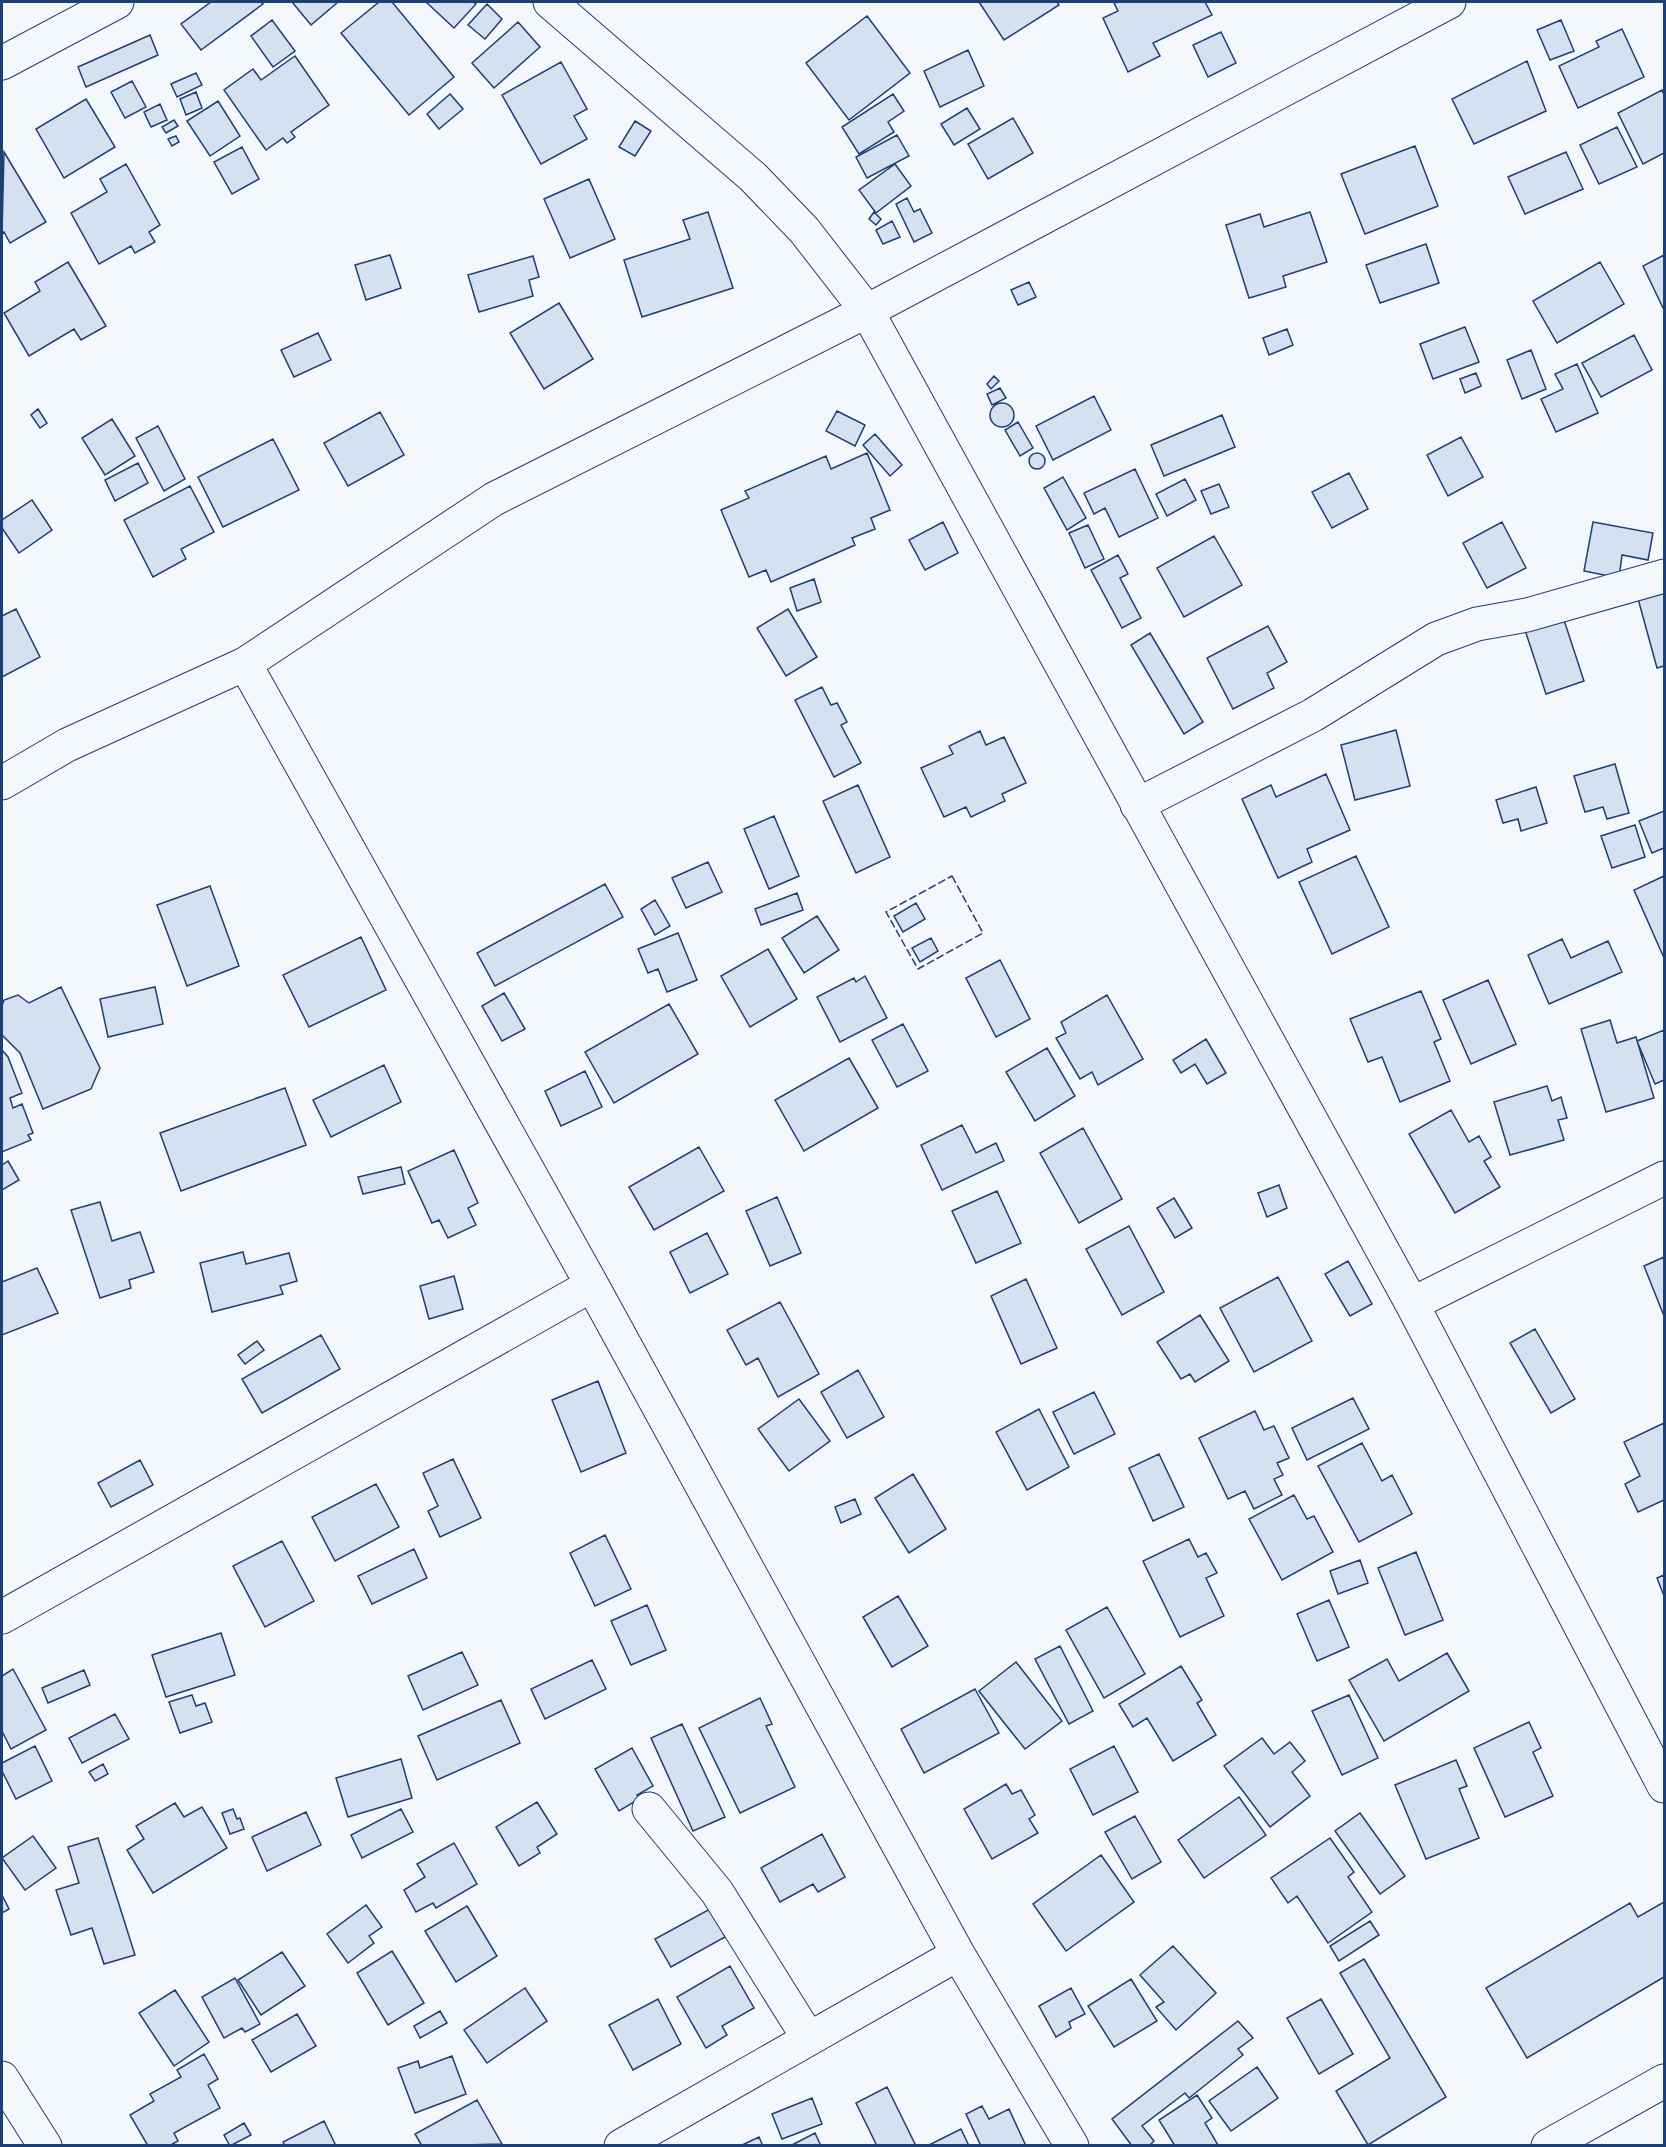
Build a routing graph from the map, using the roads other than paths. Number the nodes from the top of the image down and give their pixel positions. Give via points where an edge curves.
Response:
1 (117, 2) edge
2 (550, 2) edge
3 (1449, 2) edge
4 (2, 63) edge
5 (867, 311) junction
6 (1665, 576) edge
7 (245, 664) junction
8 (2, 783) edge
9 (1137, 805) junction
10 (1665, 1178) edge
11 (592, 1285) junction
12 (1412, 1304) junction
13 (2, 1617) edge
14 (1665, 1786) edge
15 (649, 1809) dead end
16 (958, 1954) junction
17 (809, 2039) junction
18 (2, 2078) edge
19 (1665, 2081) edge
20 (45, 2145) edge
21 (621, 2145) edge
22 (1072, 2145) edge
23 (1548, 2145) edge

1 - 4 street
2 - 5 street via 753,177 804,230
3 - 5 street
5 - 7 street via 494,499
5 - 9 street
6 - 9 street via 1527,615 1477,624 1436,639 1313,715
7 - 8 street via 67,745
7 - 11 street
9 - 12 street
10 - 12 street
11 - 13 street
11 - 16 street
12 - 14 street
15 - 17 street via 717,1892
16 - 17 street
16 - 22 street
17 - 21 street
18 - 20 street
19 - 23 street

